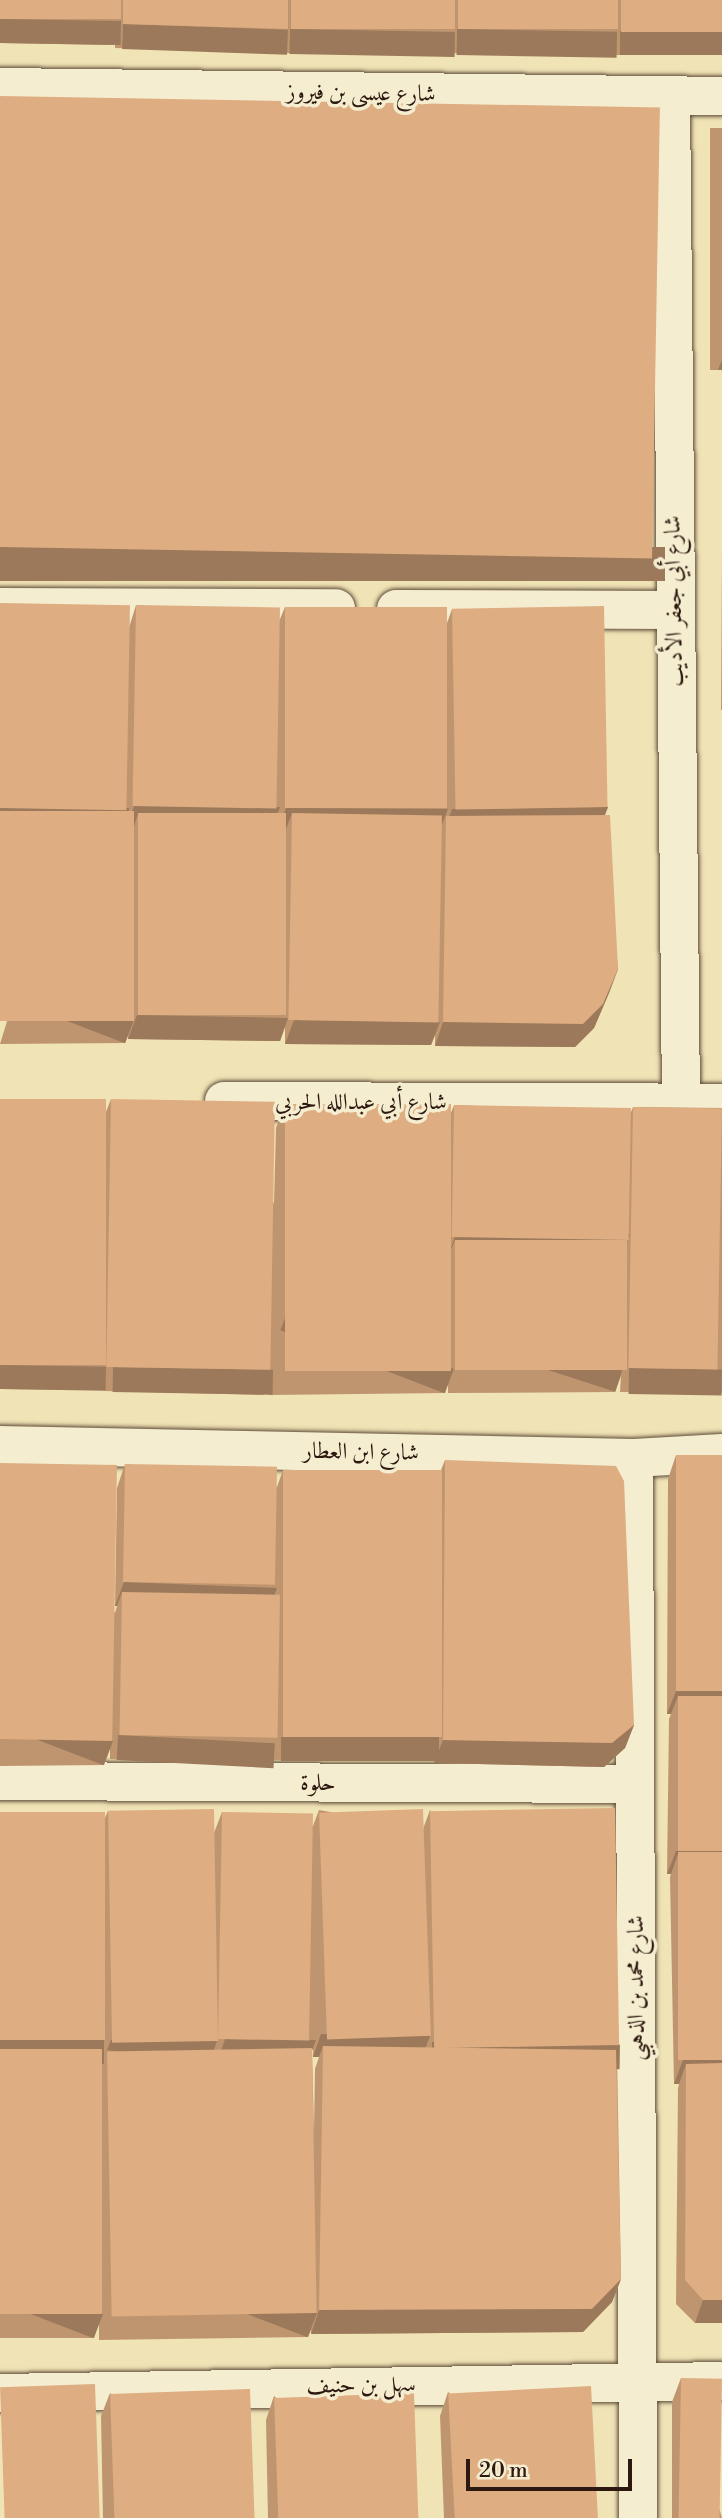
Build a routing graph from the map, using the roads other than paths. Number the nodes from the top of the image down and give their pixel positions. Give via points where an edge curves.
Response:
1 (0, 87) edge
2 (722, 96) edge
3 (671, 98) junction
4 (0, 607) edge
5 (674, 610) junction
6 (181, 1101) edge
7 (722, 1103) edge
8 (681, 1104) junction
9 (0, 1445) edge
10 (722, 1453) edge
11 (634, 1458) junction
12 (0, 1781) edge
13 (635, 1784) junction
14 (638, 2380) junction
15 (722, 2381) edge
16 (0, 2393) edge
17 (638, 2518) edge

1 - 3 street, شارع عيسى بن فيروز
2 - 3 street, شارع عيسى بن فيروز
3 - 5 street, شارع أبي جعفر الأديب
4 - 5 street
5 - 8 street, شارع أبي جعفر الأديب
6 - 8 street, شارع أبي عبدالله الحربي
7 - 8 street, شارع أبي عبدالله الحربي
9 - 11 street, شارع ابن العطار
10 - 11 street, شارع ابن العطار
11 - 13 street, شارع محمد بن الذهبي
12 - 13 street, حلوة
13 - 14 street, شارع محمد بن الذهبي
14 - 15 street, سهل بن حنيف
14 - 16 street, سهل بن حنيف
14 - 17 street, شارع محمد بن الذهبي

